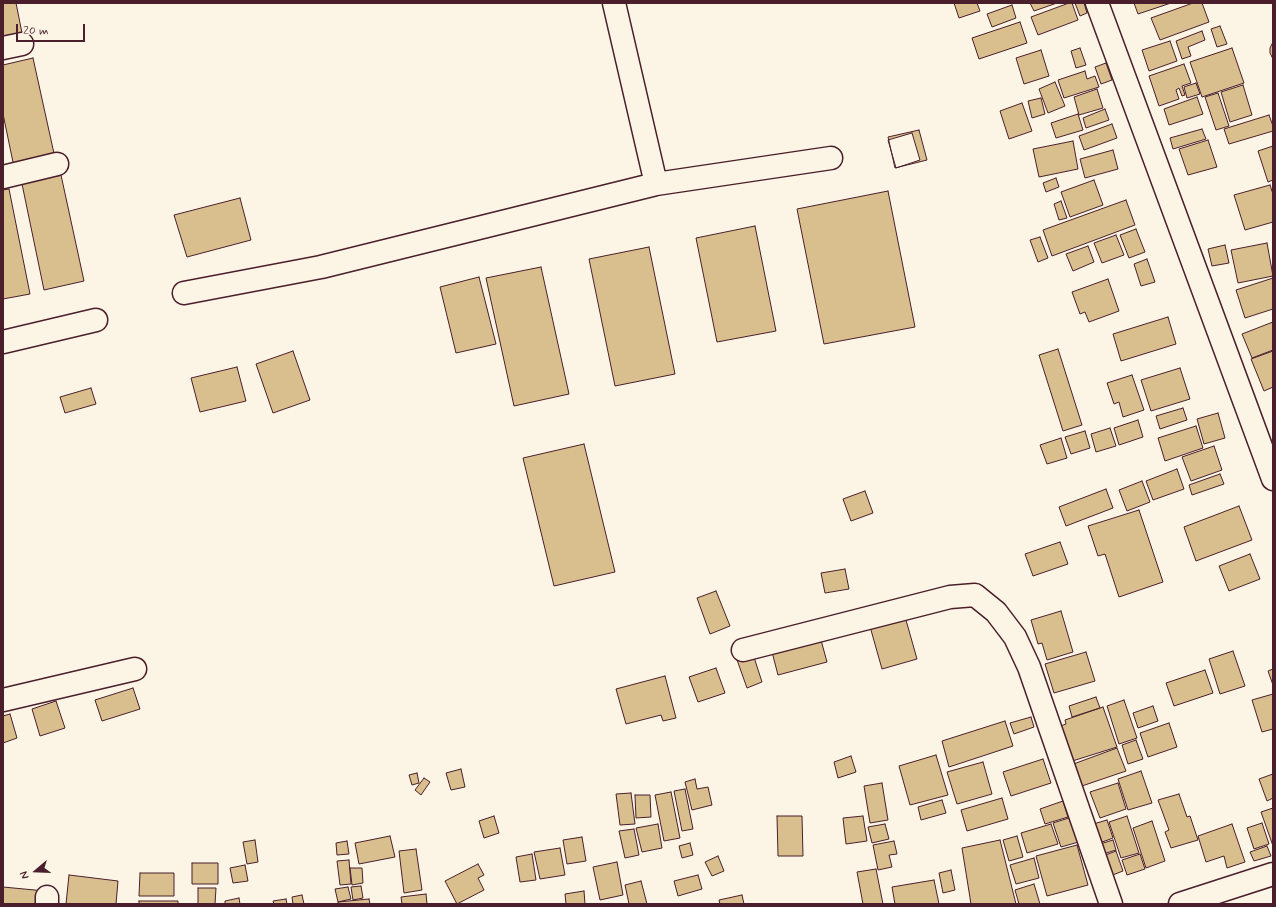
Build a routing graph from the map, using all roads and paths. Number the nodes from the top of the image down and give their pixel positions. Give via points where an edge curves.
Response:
1 (614, 3) edge
2 (1097, 3) edge
3 (831, 158) dead end
4 (57, 164) dead end
5 (3, 176) edge
6 (656, 184) junction
7 (184, 293) dead end
8 (96, 320) dead end
9 (3, 342) edge
10 (1273, 479) edge
11 (742, 650) dead end
12 (134, 669) dead end
13 (3, 700) edge
14 (1273, 874) edge
15 (1111, 904) edge
16 (1180, 904) edge

1 - 6 street
2 - 10 street
3 - 6 street
4 - 5 street
6 - 7 street via 321,267
8 - 9 street
11 - 15 street via 950,597 975,595 996,612 1015,637 1029,667
12 - 13 street
14 - 16 street

